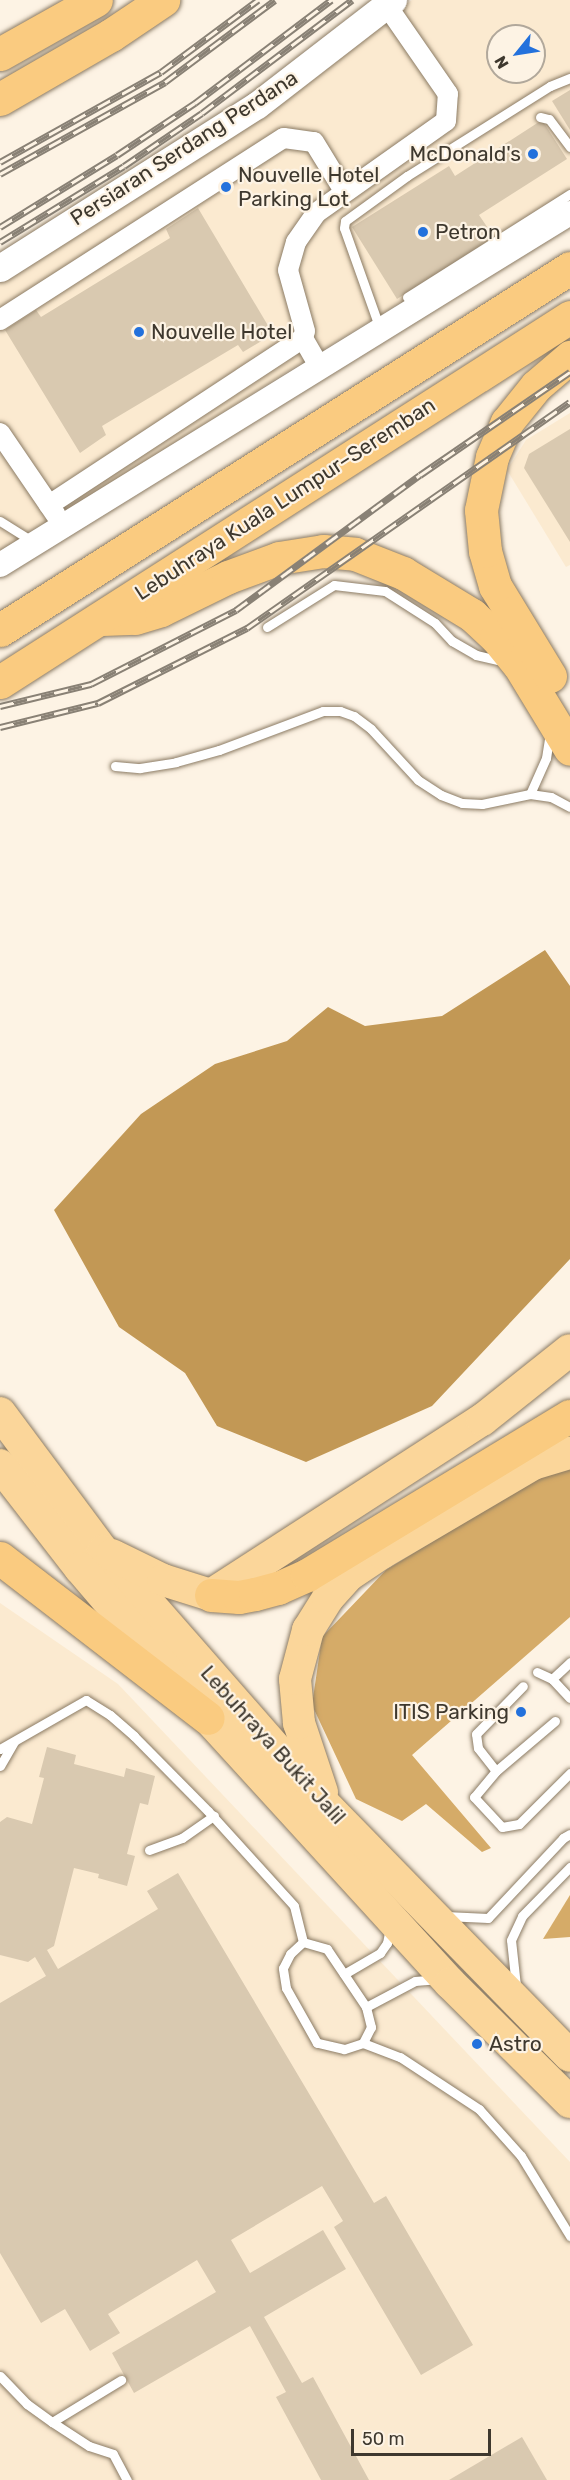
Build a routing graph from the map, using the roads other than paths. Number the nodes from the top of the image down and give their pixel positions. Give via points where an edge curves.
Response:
1 (163, 0) edge
2 (390, 3) edge
3 (86, 4) edge
4 (0, 54) edge
5 (570, 78) edge
6 (0, 99) edge
7 (540, 117) dead end
8 (570, 147) edge
9 (344, 191) junction
10 (570, 194) edge
11 (570, 213) edge
12 (0, 268) edge
13 (570, 268) edge
14 (407, 297) dead end
15 (570, 317) edge
16 (0, 320) edge
17 (380, 329) junction
18 (303, 338) junction
19 (570, 357) edge
20 (319, 366) junction
21 (0, 433) edge
22 (49, 505) junction
23 (0, 522) edge
24 (62, 526) junction
25 (35, 543) junction
26 (0, 565) edge
27 (97, 620) junction
28 (267, 627) dead end
29 (0, 630) edge
30 (519, 665) junction
31 (0, 682) edge
32 (557, 707) edge
33 (570, 749) edge
34 (115, 766) dead end
35 (530, 794) junction
36 (570, 807) edge
37 (570, 1350) edge
38 (0, 1413) edge
39 (570, 1416) edge
40 (570, 1453) edge
41 (0, 1465) edge
42 (103, 1551) junction
43 (0, 1558) edge
44 (211, 1595) junction
45 (570, 1662) edge
46 (537, 1672) dead end
47 (552, 1679) junction
48 (523, 1686) dead end
49 (570, 1698) edge
50 (208, 1718) junction
51 (555, 1720) dead end
52 (15, 1740) junction
53 (0, 1749) edge
54 (0, 1766) edge
55 (496, 1771) junction
56 (570, 1773) edge
57 (331, 1811) junction
58 (214, 1816) junction
59 (570, 1834) edge
60 (149, 1850) dead end
61 (570, 1867) edge
62 (430, 1914) junction
63 (389, 1917) junction
64 (303, 1942) junction
65 (344, 1974) junction
66 (450, 1983) junction
67 (520, 2004) junction
68 (366, 2007) junction
69 (363, 2043) junction
70 (570, 2056) edge
71 (570, 2102) edge
72 (570, 2236) edge
73 (0, 2376) edge
74 (121, 2379) dead end
75 (52, 2422) junction
76 (127, 2480) edge

1 - 6 highway
2 - 9 street via 447,94 446,122
2 - 12 main road, Persiaran Serdang Perdana via 257,105
3 - 4 highway
5 - 17 lane via 549,86 407,176 345,221 344,228
7 - 8 lane via 549,119
9 - 16 street via 314,142 284,138
9 - 18 street via 316,213 296,242 288,270 305,331
10 - 14 lane
11 - 17 street
13 - 29 highway, Lebuhraya Kuala Lumpur–Seremban
15 - 27 highway, Lebuhraya Kuala Lumpur–Seremban
17 - 20 street
18 - 20 street
18 - 22 street
19 - 32 highway via 536,386 507,422 492,458 481,510 484,551 495,586
20 - 24 street
21 - 22 street
22 - 24 street
23 - 25 lane
24 - 25 street
25 - 26 street
27 - 30 highway via 144,616 279,558 323,551 355,554 403,573 472,615
27 - 31 highway, Lebuhraya Kuala Lumpur–Seremban
28 - 30 lane via 334,585 385,591 419,611 452,641 476,655
30 - 32 highway
32 - 33 highway
32 - 35 lane via 541,773
34 - 35 lane via 140,768 176,762 323,711 340,711 371,729 418,780 441,795 462,803 482,804
35 - 36 lane via 551,797
37 - 44 highway via 492,1413
38 - 42 highway, Lebuhraya Bukit Jalil
39 - 44 highway via 307,1575 255,1594
40 - 57 highway via 533,1464 363,1564 338,1585 317,1613 302,1646 295,1679 296,1706 314,1772
41 - 50 highway, Lebuhraya Bukit Jalil via 80,1568
42 - 44 highway via 163,1580
42 - 57 highway, Lebuhraya Bukit Jalil
43 - 50 highway
45 - 47 lane
46 - 47 lane
47 - 49 lane
48 - 55 lane via 476,1734 478,1748
50 - 63 highway, Lebuhraya Bukit Jalil
51 - 55 lane
52 - 53 lane
52 - 54 lane
52 - 58 lane via 86,1700 134,1736
55 - 56 lane via 474,1797 502,1827 519,1824
57 - 62 highway, Lebuhraya Bukit Jalil
58 - 60 lane via 182,1838
58 - 64 lane via 294,1906
59 - 62 lane via 488,1918
61 - 67 lane via 522,1916 511,1940
62 - 67 highway, Lebuhraya Bukit Jalil
63 - 65 lane via 384,1949
63 - 66 highway, Lebuhraya Bukit Jalil
64 - 65 lane via 327,1949
64 - 69 lane via 283,1968 286,1988 317,2043 344,2049
65 - 68 lane
66 - 68 lane via 422,1979
66 - 71 highway, Lebuhraya Bukit Jalil
67 - 70 highway, Lebuhraya Bukit Jalil
68 - 69 lane via 371,2027
69 - 72 lane via 400,2057 479,2109 522,2156
73 - 75 lane via 27,2404
74 - 75 lane
75 - 76 lane via 89,2445 113,2454

